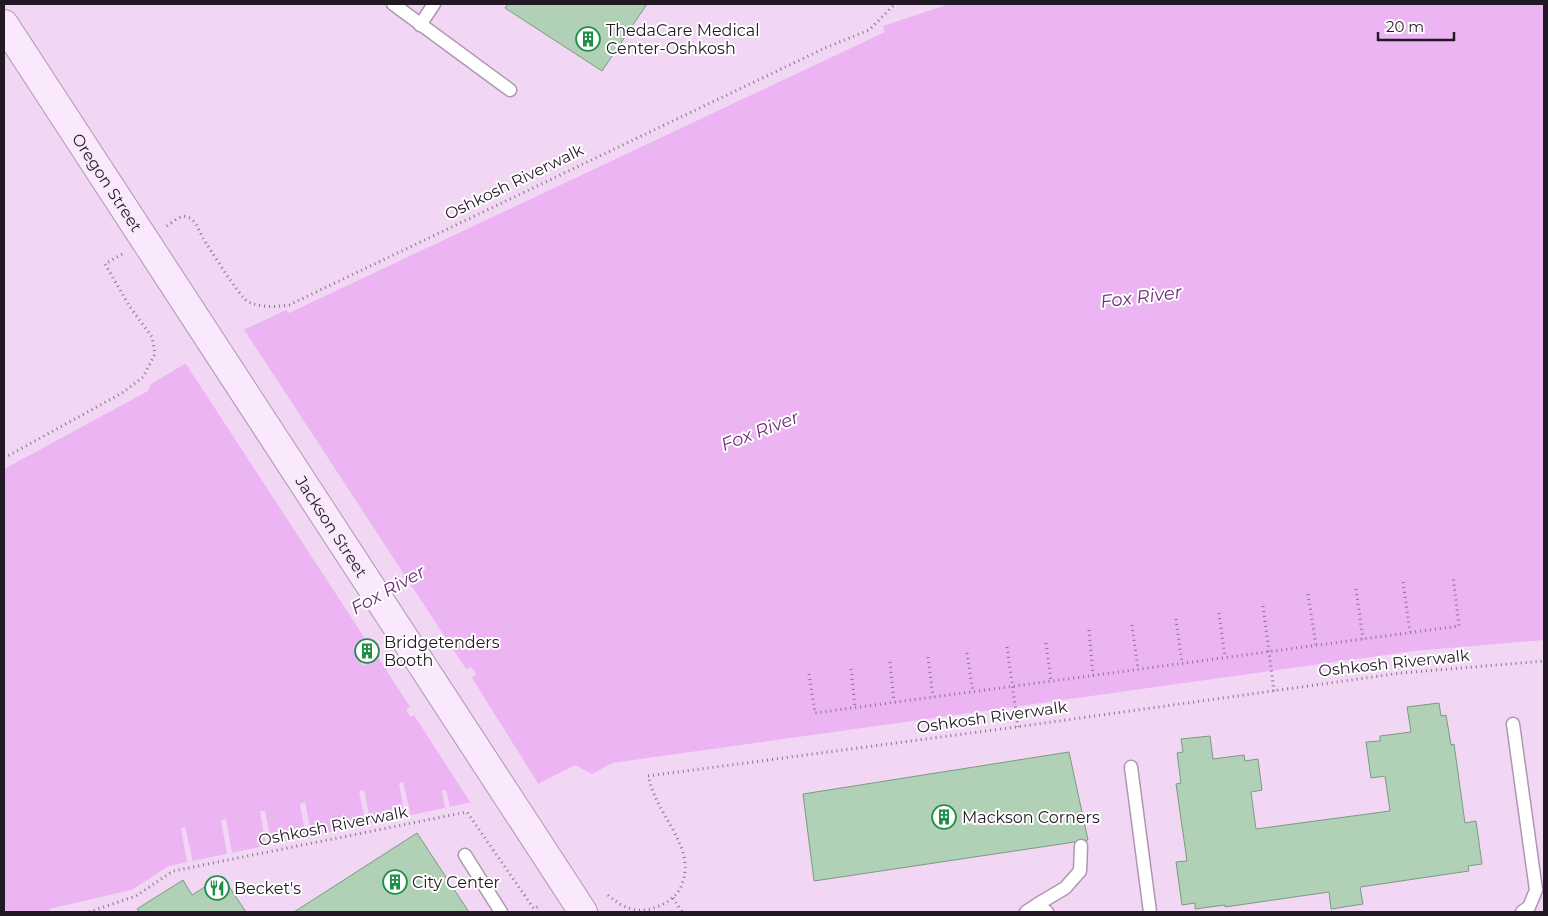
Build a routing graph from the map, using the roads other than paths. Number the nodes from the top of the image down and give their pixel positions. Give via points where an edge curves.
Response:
1 (393, 4) edge
2 (434, 4) edge
3 (4, 24) edge
4 (420, 24) junction
5 (510, 90) dead end
6 (211, 341) joint
7 (1513, 724) dead end
8 (1131, 767) dead end
9 (1081, 846) dead end
10 (465, 855) dead end
11 (1043, 908) edge
12 (501, 912) edge
13 (583, 912) edge
14 (1026, 912) edge
15 (1150, 912) edge
16 (1522, 912) edge

1 - 4 lane
2 - 4 lane
3 - 6 main road, Oregon Street
4 - 5 lane
6 - 13 main road, Jackson Street
7 - 16 lane via 1536,890 1529,907
8 - 15 lane
9 - 11 lane via 1080,871
10 - 12 lane
11 - 14 lane

